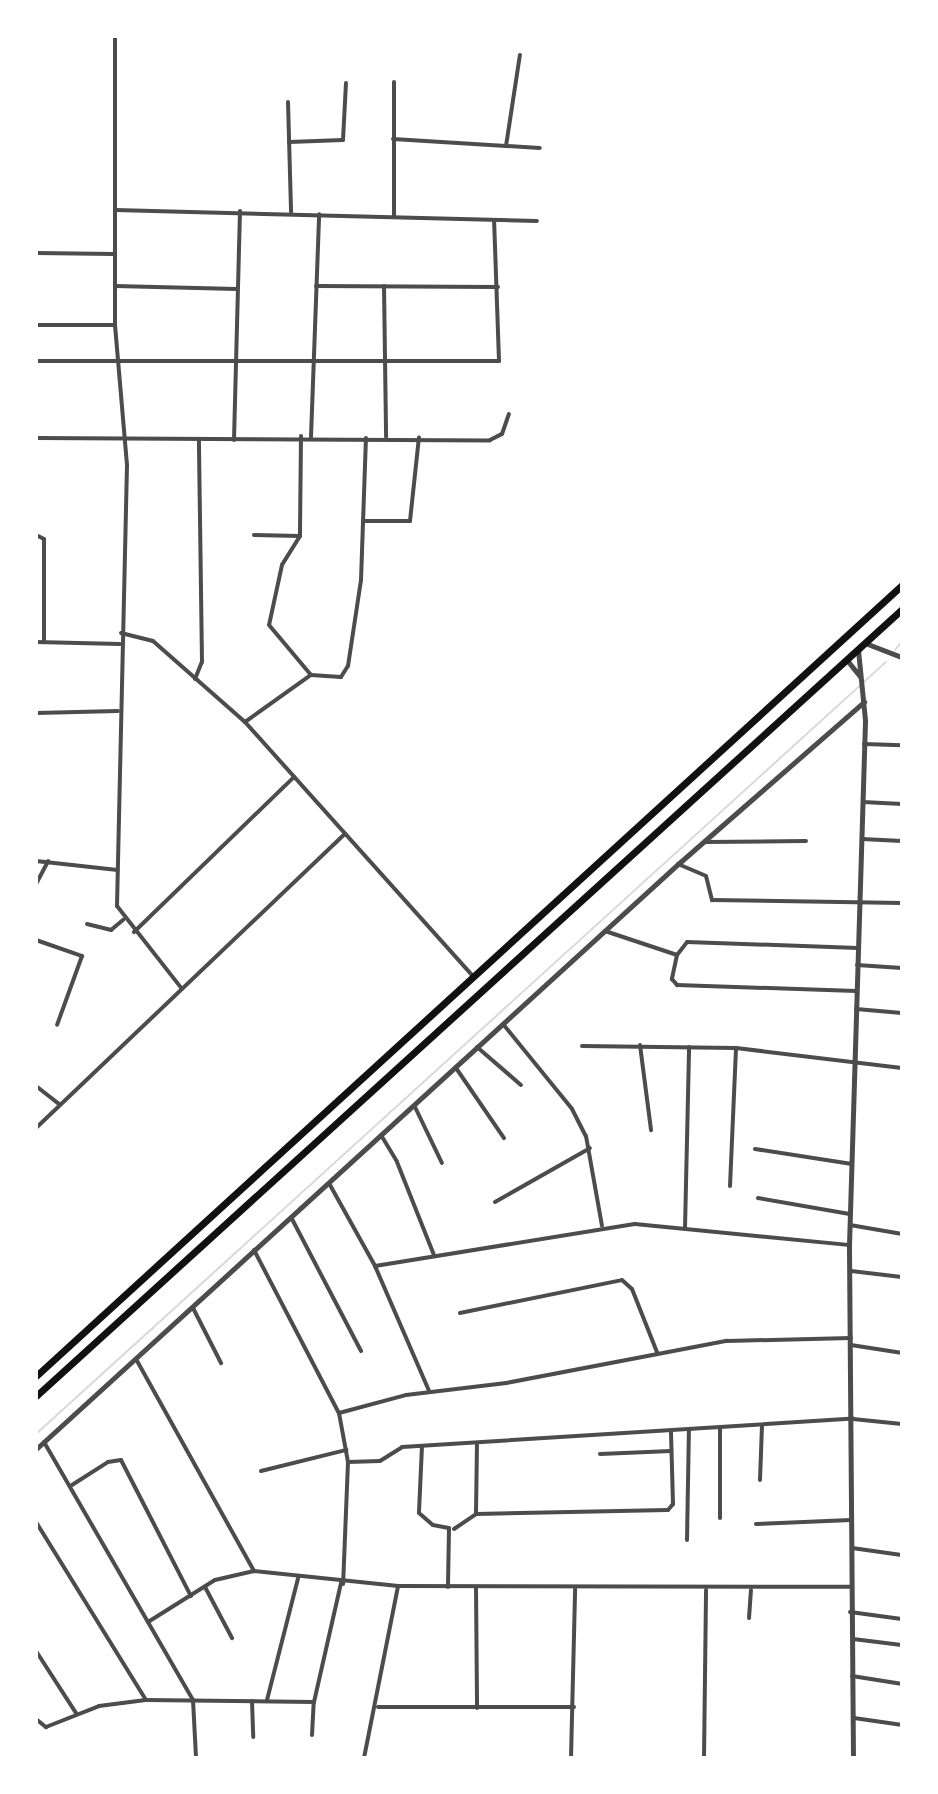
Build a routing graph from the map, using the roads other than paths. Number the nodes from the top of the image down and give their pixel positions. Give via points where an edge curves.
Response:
1 (115, 36) edge
2 (520, 55) dead end
3 (394, 82) dead end
4 (346, 83) dead end
5 (288, 102) dead end
6 (393, 139) junction
7 (289, 142) junction
8 (506, 146) junction
9 (540, 148) dead end
10 (115, 210) junction
11 (240, 211) junction
12 (291, 212) junction
13 (319, 214) junction
14 (394, 216) junction
15 (494, 221) junction
16 (537, 221) dead end
17 (36, 253) edge
18 (114, 254) junction
19 (115, 286) junction
20 (316, 286) junction
21 (384, 286) junction
22 (498, 287) junction
23 (237, 289) junction
24 (36, 325) edge
25 (115, 325) junction
26 (313, 358) junction
27 (385, 359) junction
28 (36, 361) edge
29 (237, 362) junction
30 (119, 363) junction
31 (509, 414) dead end
32 (122, 436) junction
33 (301, 436) junction
34 (311, 437) junction
35 (386, 437) junction
36 (419, 437) junction
37 (36, 438) edge
38 (366, 438) junction
39 (199, 440) junction
40 (234, 440) junction
41 (363, 521) junction
42 (36, 535) edge
43 (254, 535) dead end
44 (300, 536) junction
45 (36, 571) edge
46 (44, 571) junction
47 (902, 585) edge
48 (902, 609) edge
49 (121, 633) junction
50 (36, 642) edge
51 (44, 642) junction
52 (865, 643) junction
53 (120, 644) junction
54 (858, 650) junction
55 (902, 657) edge
56 (846, 659) junction
57 (311, 675) junction
58 (861, 678) junction
59 (195, 679) junction
60 (864, 702) junction
61 (118, 711) junction
62 (36, 713) edge
63 (245, 722) junction
64 (864, 744) junction
65 (902, 745) edge
66 (294, 777) junction
67 (863, 802) junction
68 (902, 804) edge
69 (345, 834) junction
70 (862, 839) junction
71 (806, 841) dead end
72 (902, 841) edge
73 (706, 842) junction
74 (36, 861) edge
75 (48, 861) junction
76 (678, 864) junction
77 (118, 870) junction
78 (36, 884) edge
79 (859, 902) junction
80 (902, 903) edge
81 (123, 920) junction
82 (87, 924) dead end
83 (605, 931) junction
84 (134, 932) junction
85 (36, 940) edge
86 (858, 948) junction
87 (677, 955) junction
88 (857, 965) junction
89 (902, 968) edge
90 (474, 978) junction
91 (182, 989) junction
92 (856, 991) junction
93 (856, 1009) junction
94 (902, 1013) edge
95 (503, 1024) junction
96 (57, 1025) dead end
97 (640, 1045) junction
98 (582, 1046) dead end
99 (477, 1047) junction
100 (689, 1047) junction
101 (736, 1048) junction
102 (855, 1062) junction
103 (456, 1068) junction
104 (902, 1068) edge
105 (521, 1085) dead end
106 (36, 1086) edge
107 (59, 1105) junction
108 (415, 1107) junction
109 (36, 1128) edge
110 (651, 1130) dead end
111 (381, 1135) junction
112 (504, 1138) dead end
113 (590, 1148) junction
114 (755, 1149) dead end
115 (442, 1163) dead end
116 (852, 1165) junction
117 (330, 1185) junction
118 (730, 1186) dead end
119 (239, 1191) junction
120 (758, 1198) dead end
121 (249, 1202) junction
122 (495, 1202) dead end
123 (850, 1214) junction
124 (292, 1219) junction
125 (850, 1225) junction
126 (602, 1226) junction
127 (685, 1228) junction
128 (902, 1234) edge
129 (849, 1245) junction
130 (254, 1250) junction
131 (434, 1255) junction
132 (375, 1266) junction
133 (851, 1271) junction
134 (902, 1277) edge
135 (193, 1308) junction
136 (460, 1313) dead end
137 (851, 1341) junction
138 (361, 1351) dead end
139 (657, 1352) junction
140 (902, 1353) edge
141 (136, 1359) junction
142 (221, 1363) dead end
143 (36, 1376) edge
144 (429, 1391) junction
145 (36, 1396) edge
146 (339, 1413) junction
147 (853, 1419) junction
148 (902, 1424) edge
149 (762, 1426) junction
150 (720, 1428) junction
151 (689, 1430) junction
152 (671, 1431) junction
153 (44, 1442) junction
154 (477, 1445) junction
155 (422, 1446) junction
156 (36, 1449) edge
157 (346, 1450) junction
158 (671, 1451) junction
159 (600, 1454) dead end
160 (348, 1462) junction
161 (261, 1471) dead end
162 (760, 1480) dead end
163 (72, 1485) junction
164 (476, 1514) junction
165 (720, 1518) dead end
166 (851, 1520) junction
167 (36, 1522) edge
168 (756, 1524) dead end
169 (452, 1528) junction
170 (687, 1540) dead end
171 (852, 1548) junction
172 (902, 1555) edge
173 (254, 1571) junction
174 (298, 1578) junction
175 (342, 1584) junction
176 (398, 1586) junction
177 (205, 1587) junction
178 (448, 1587) junction
179 (476, 1587) junction
180 (851, 1587) junction
181 (575, 1589) junction
182 (706, 1590) junction
183 (751, 1590) junction
184 (191, 1596) junction
185 (850, 1612) junction
186 (749, 1618) dead end
187 (902, 1619) edge
188 (148, 1622) junction
189 (232, 1638) dead end
190 (852, 1639) junction
191 (902, 1645) edge
192 (36, 1651) edge
193 (852, 1676) junction
194 (902, 1684) edge
195 (146, 1700) junction
196 (193, 1700) junction
197 (252, 1701) junction
198 (266, 1701) junction
199 (314, 1702) junction
200 (378, 1707) junction
201 (574, 1707) junction
202 (477, 1708) junction
203 (76, 1713) junction
204 (854, 1718) junction
205 (36, 1719) edge
206 (902, 1725) edge
207 (312, 1735) dead end
208 (253, 1737) dead end
209 (196, 1758) edge
210 (364, 1758) edge
211 (571, 1758) edge
212 (704, 1758) edge
213 (853, 1758) edge

1 - 10 street
2 - 8 street
3 - 6 street
4 - 7 street via 343,140
5 - 7 street
6 - 8 street
6 - 14 street
7 - 12 street
8 - 9 street
10 - 11 street
10 - 18 street
11 - 12 street
11 - 23 street
12 - 13 street
13 - 14 street
13 - 20 street
14 - 15 street
15 - 16 street
15 - 22 street
17 - 18 street
18 - 19 street
19 - 23 street
19 - 25 street
20 - 21 street
20 - 26 street
21 - 22 street
21 - 27 street
22 - 27 street via 501,360
23 - 29 street
24 - 25 street
25 - 30 street
26 - 27 street
26 - 29 street
26 - 34 street
27 - 35 street
28 - 30 street
29 - 30 street
29 - 40 street
30 - 32 street
31 - 36 street via 494,440
32 - 37 street
32 - 39 street
32 - 49 street via 127,465
33 - 34 street
33 - 40 street
33 - 44 street
34 - 38 street
35 - 36 street
35 - 38 street
36 - 41 street via 410,521
38 - 41 street
39 - 40 street
39 - 59 street via 202,662
41 - 57 street via 348,666 341,677
42 - 46 street via 44,537
43 - 44 street
44 - 57 street via 282,565 269,625
45 - 46 street
46 - 51 street
47 - 90 highway
48 - 52 highway
49 - 53 street
49 - 59 street via 153,641
50 - 51 street
51 - 53 street
52 - 54 highway
52 - 55 street
53 - 61 street
54 - 56 highway
54 - 58 street
56 - 58 street
56 - 121 highway
57 - 63 street
58 - 60 street
59 - 63 street
60 - 64 street
60 - 73 street
61 - 62 street
61 - 77 street
63 - 66 street
64 - 65 street
64 - 67 street
66 - 69 street
66 - 84 street
67 - 68 street
67 - 70 street
69 - 90 street
69 - 91 street
70 - 72 street
70 - 79 street
71 - 73 street
73 - 76 street
74 - 75 street
75 - 77 street
75 - 78 street
76 - 79 street via 706,876 712,900
76 - 83 street
77 - 81 street via 117,911
79 - 80 street
79 - 86 street
81 - 82 street via 111,930
81 - 84 street
83 - 87 street
83 - 95 street
84 - 91 street
85 - 96 street via 82,956
86 - 87 street via 687,942
86 - 88 street
87 - 92 street via 673,982 689,988
88 - 89 street
88 - 92 street
90 - 119 highway
91 - 107 street
92 - 93 street
93 - 94 street
93 - 102 street
95 - 99 street
95 - 113 street via 572,1109
97 - 98 street
97 - 100 street
97 - 110 street
99 - 103 street
99 - 105 street
100 - 101 street
100 - 127 street
101 - 102 street
101 - 118 street
102 - 104 street
102 - 116 street
103 - 108 street
103 - 112 street
106 - 107 street
107 - 109 street
108 - 111 street
108 - 115 street
111 - 117 street
111 - 131 street
113 - 122 street
113 - 126 street
114 - 116 street
116 - 123 street
117 - 124 street
117 - 132 street
119 - 121 highway
119 - 143 highway
120 - 123 street
121 - 145 highway
123 - 125 street
124 - 130 street
124 - 138 street
125 - 128 street
125 - 129 street
126 - 127 street
126 - 131 street
127 - 129 street
129 - 133 street
130 - 135 street
130 - 146 street
131 - 132 street
132 - 144 street
133 - 134 street
133 - 137 street
135 - 141 street
135 - 142 street
136 - 139 street via 622,1280 632,1289
137 - 139 street via 727,1341
137 - 140 street
137 - 147 street
139 - 144 street via 519,1381
141 - 153 street
141 - 173 street
144 - 146 street
146 - 157 street
147 - 148 street
147 - 149 street
147 - 166 street
149 - 150 street
149 - 162 street
150 - 151 street
150 - 165 street
151 - 152 street
151 - 170 street
152 - 154 street
152 - 158 street
153 - 156 street
153 - 163 street
154 - 155 street
154 - 164 street
155 - 160 street via 402,1447 380,1461
155 - 169 street via 420,1517
157 - 160 street
157 - 161 street
158 - 159 street
158 - 164 street via 673,1504 668,1510
160 - 175 street
163 - 184 street via 108,1462 121,1460
163 - 188 street
164 - 169 street
166 - 168 street
166 - 171 street
167 - 195 street
169 - 178 street
171 - 172 street
171 - 180 street
173 - 174 street
173 - 177 street via 228,1574
174 - 175 street
174 - 198 street
175 - 176 street
175 - 199 street
176 - 178 street
176 - 200 street
177 - 184 street
177 - 189 street
178 - 179 street
179 - 181 street
179 - 202 street
180 - 183 street
180 - 185 street
181 - 182 street
181 - 201 street
182 - 183 street
182 - 212 street
183 - 186 street
184 - 188 street
185 - 187 street
185 - 190 street
188 - 196 street
190 - 191 street
190 - 193 street
192 - 203 street
193 - 194 street
193 - 204 street
195 - 196 street
195 - 203 street
196 - 197 street
196 - 209 street
197 - 198 street
197 - 208 street
198 - 199 street
199 - 207 street
200 - 202 street
200 - 210 street
201 - 202 street
201 - 211 street
203 - 205 street via 46,1727
204 - 206 street
204 - 213 street

